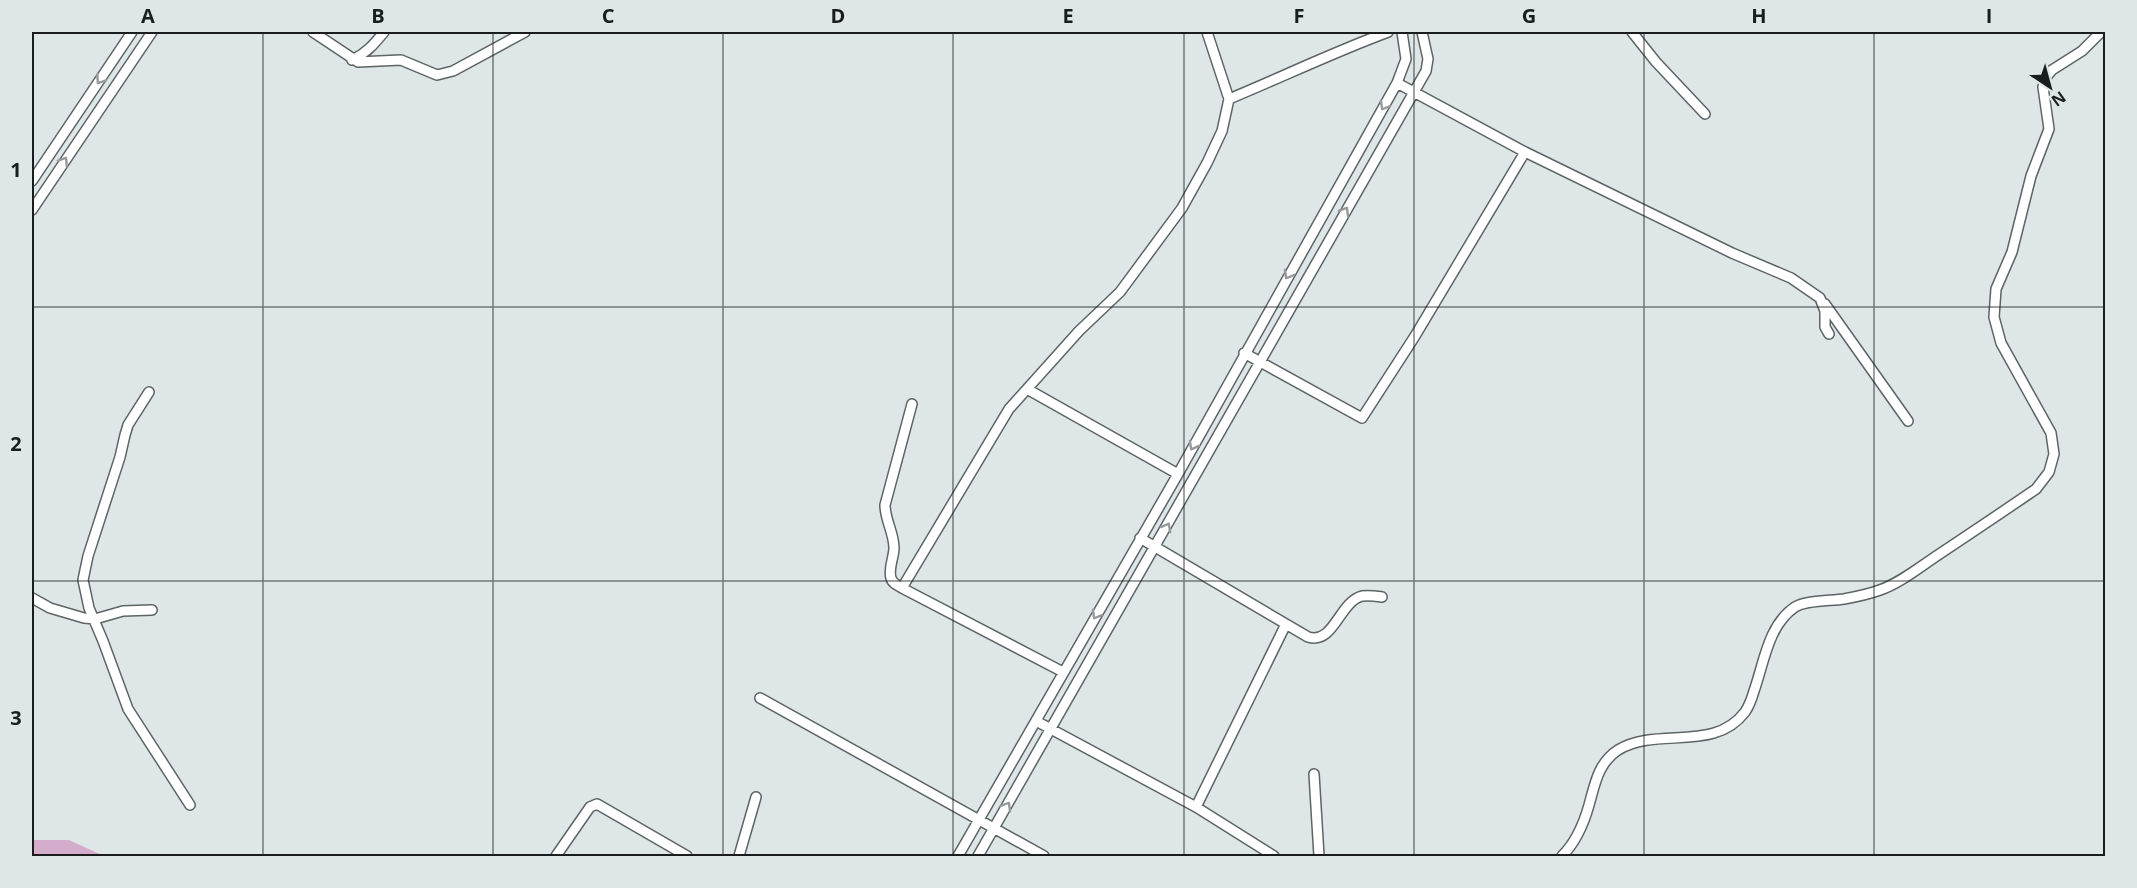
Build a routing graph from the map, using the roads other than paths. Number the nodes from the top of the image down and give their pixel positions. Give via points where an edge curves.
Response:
1 (132, 32) edge
2 (152, 32) edge
3 (313, 32) edge
4 (384, 32) edge
5 (525, 32) edge
6 (1207, 32) edge
7 (1388, 32) edge
8 (1402, 32) edge
9 (1422, 32) edge
10 (1632, 32) edge
11 (2101, 32) edge
12 (352, 60) junction
13 (1397, 83) junction
14 (1413, 92) junction
15 (1229, 99) junction
16 (1705, 114) dead end
17 (1525, 152) junction
18 (32, 181) edge
19 (32, 210) edge
20 (1820, 298) junction
21 (1829, 334) dead end
22 (1244, 353) junction
23 (1259, 361) junction
24 (1027, 389) junction
25 (149, 392) dead end
26 (912, 404) dead end
27 (1908, 421) dead end
28 (1178, 474) junction
29 (1140, 538) junction
30 (1155, 547) junction
31 (902, 588) junction
32 (1382, 597) dead end
33 (32, 598) edge
34 (152, 610) dead end
35 (94, 620) junction
36 (1286, 624) junction
37 (1063, 672) junction
38 (760, 698) dead end
39 (1036, 721) junction
40 (1051, 729) junction
41 (1314, 774) dead end
42 (756, 797) dead end
43 (190, 805) dead end
44 (1196, 807) junction
45 (980, 820) junction
46 (994, 828) junction
47 (556, 856) edge
48 (687, 856) edge
49 (739, 856) edge
50 (958, 856) edge
51 (978, 856) edge
52 (1044, 856) edge
53 (1274, 856) edge
54 (1320, 856) edge
55 (1562, 856) edge

1 -> 18 street
19 -> 2 street
3 - 12 street
4 - 12 street via 364,55
5 - 12 street via 442,74 401,60
6 - 15 street
7 - 15 street
8 - 13 street via 1406,58
9 - 14 street via 1428,59 1426,71
10 - 16 street
11 - 55 street via 2046,77 2043,87 2049,129 2031,176 2012,252 1996,289 1994,317 2001,343 2051,432 2054,454 2049,472 2036,489 1880,590 1797,606 1782,618 1771,638 1746,711 1736,722 1717,734 1661,737 1617,751 1599,770 1589,807
13 - 14 street
13 -> 22 street
14 - 17 street
23 -> 14 street
15 - 24 street via 1222,130 1182,208 1120,292
17 - 20 street via 1791,278
17 - 23 street via 1362,418
20 - 21 street
20 - 27 street
22 - 23 street
22 -> 28 street
30 -> 23 street
24 - 28 street
24 - 31 street via 1009,410
25 - 35 street via 128,425 85,567 85,594
26 - 31 street via 885,505 894,549 890,576
28 - 29 street
29 - 30 street
29 -> 37 street
30 - 36 street
30 - 40 street
31 - 37 street
32 - 36 street via 1354,600 1321,638 1308,637
33 - 35 street via 50,608
34 - 35 street via 123,611
35 - 43 street via 128,709
36 - 44 street
37 - 39 street
38 - 45 street
39 - 40 street
39 - 45 street
40 - 44 street
46 -> 40 street
41 - 54 street
42 - 49 street
44 - 53 street
45 - 46 street
45 - 50 street
46 - 51 street
46 - 52 street
47 - 48 street via 590,807 597,804

